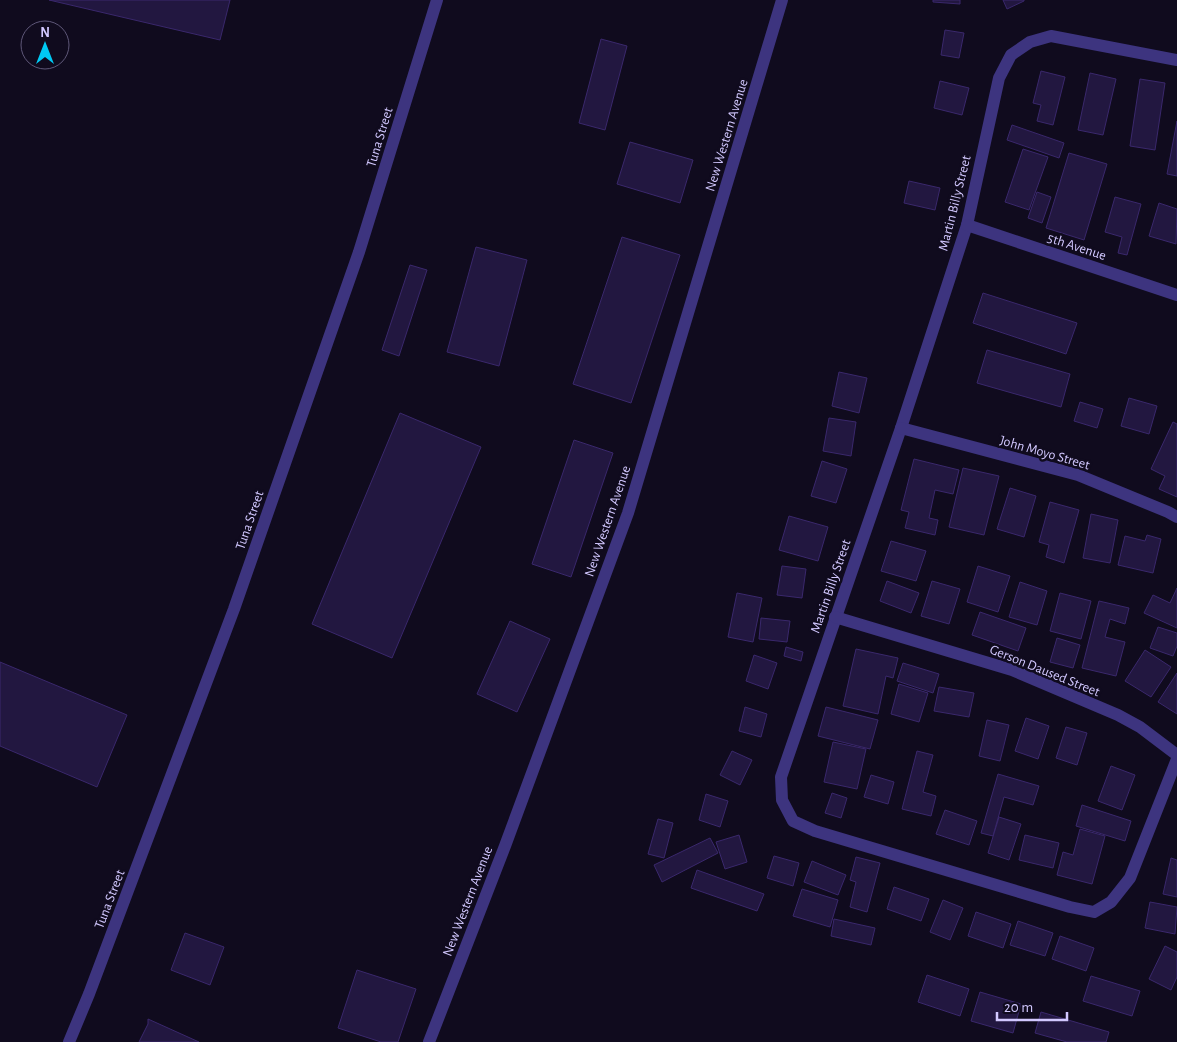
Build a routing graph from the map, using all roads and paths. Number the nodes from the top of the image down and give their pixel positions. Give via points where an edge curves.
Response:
1 (437, 0) edge
2 (782, 0) edge
3 (1177, 60) edge
4 (967, 225) junction
5 (1177, 295) edge
6 (901, 428) junction
7 (1177, 517) edge
8 (835, 617) junction
9 (1177, 755) edge
10 (1177, 759) edge
11 (69, 1042) edge
12 (429, 1042) edge

1 - 11 street, Tuna Street via 359,252 240,590
2 - 12 street, New Western Avenue via 628,513
3 - 4 street, Martin Billy Street via 1051,36 1030,42 1011,55 999,78
4 - 5 street, 5th Avenue
4 - 6 street, Martin Billy Street
6 - 7 street, John Moyo Street via 1078,475
6 - 8 street, Martin Billy Street
8 - 9 street, Gerson Daused Street via 1012,670 1118,715
8 - 10 street, Martin Billy Street via 781,777 782,800 793,821 815,831 1094,912 1111,902 1130,878

